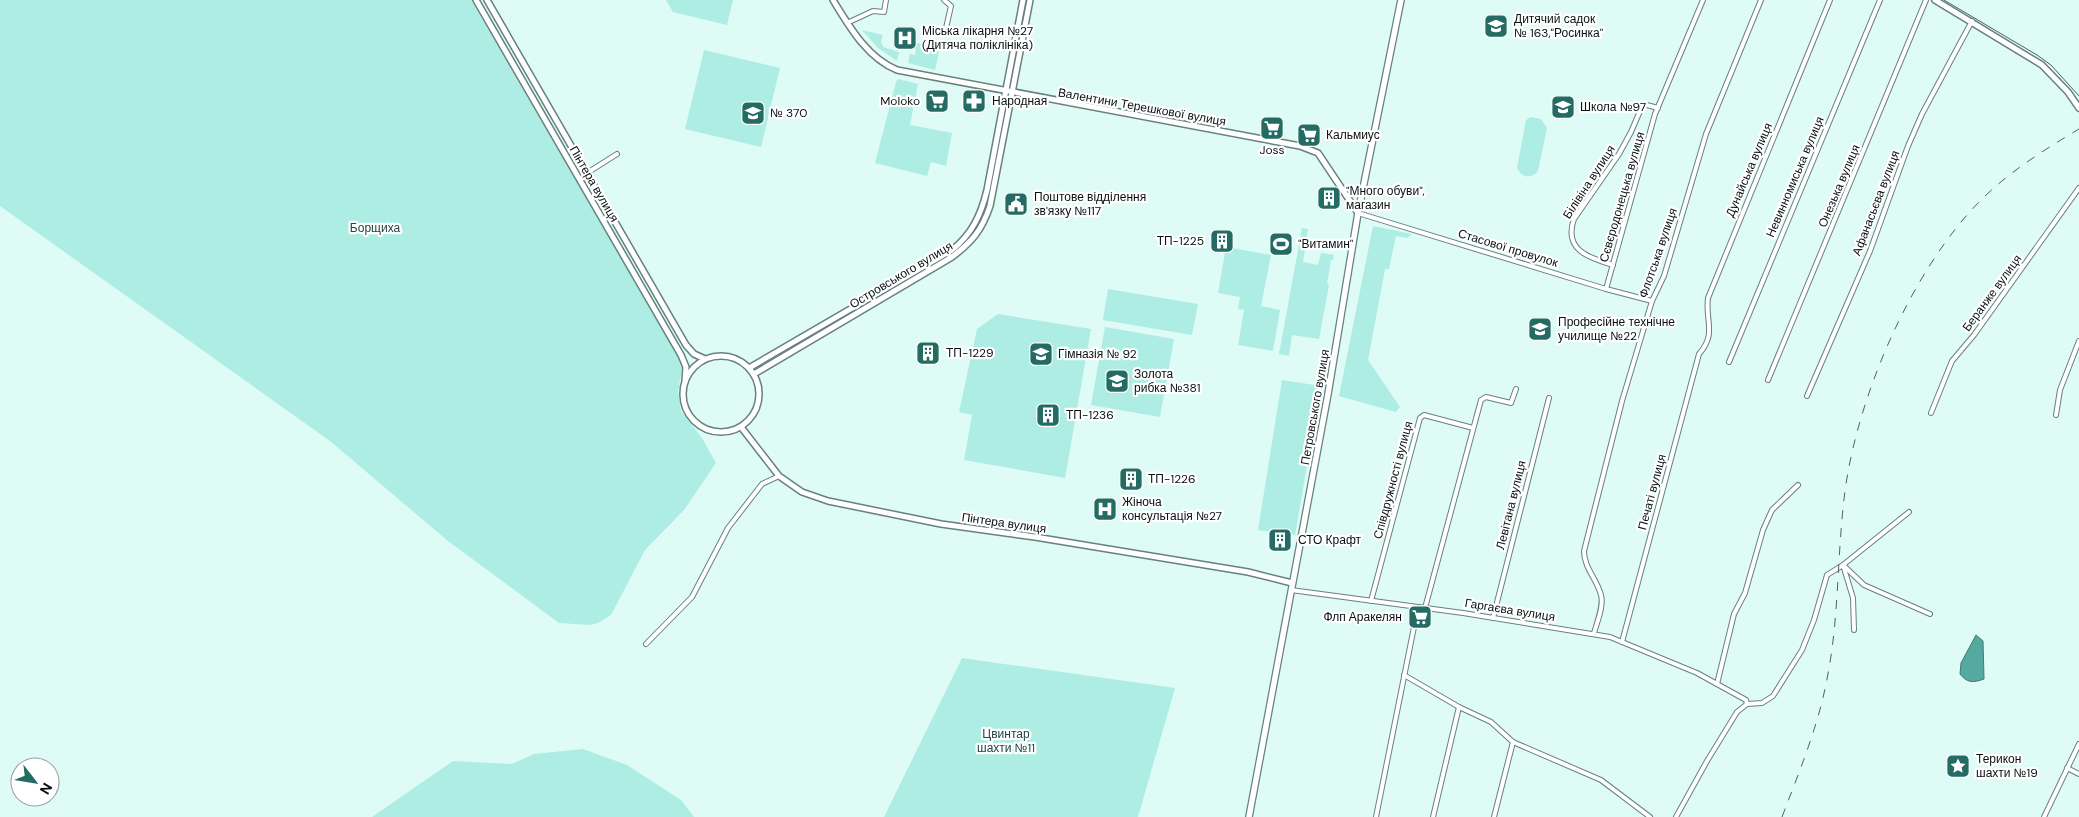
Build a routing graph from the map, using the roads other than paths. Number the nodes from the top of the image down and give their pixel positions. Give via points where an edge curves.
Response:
1 (833, 0) edge
2 (886, 0) edge
3 (944, 0) edge
4 (1022, 0) edge
5 (1030, 0) edge
6 (1400, 0) edge
7 (1703, 0) edge
8 (1761, 0) edge
9 (1830, 0) edge
10 (1880, 0) edge
11 (1926, 0) edge
12 (1935, 0) edge
13 (479, 1) edge
14 (488, 2) edge
15 (482, 9) junction
16 (1972, 22) junction
17 (846, 23) junction
18 (946, 28) dead end
19 (1005, 92) junction
20 (1012, 93) junction
21 (1658, 108) junction
22 (2079, 108) edge
23 (557, 122) junction
24 (549, 126) junction
25 (561, 128) junction
26 (553, 132) junction
27 (617, 154) dead end
28 (587, 173) junction
29 (2079, 188) edge
30 (1358, 213) junction
31 (1613, 265) junction
32 (918, 270) junction
33 (918, 278) junction
34 (1606, 289) junction
35 (1652, 301) junction
36 (849, 310) junction
37 (852, 316) junction
38 (2079, 340) edge
39 (1704, 351) joint
40 (705, 359) junction
41 (1729, 362) dead end
42 (749, 368) junction
43 (754, 374) junction
44 (1768, 380) dead end
45 (685, 381) junction
46 (1516, 389) dead end
47 (1807, 396) dead end
48 (1549, 398) dead end
49 (1931, 413) dead end
50 (2056, 416) dead end
51 (741, 427) junction
52 (1473, 428) junction
53 (779, 476) junction
54 (1798, 485) dead end
55 (1909, 512) dead end
56 (1843, 565) junction
57 (1292, 583) junction
58 (1291, 590) junction
59 (1371, 601) junction
60 (1418, 607) junction
61 (1425, 608) junction
62 (1930, 614) dead end
63 (1493, 618) junction
64 (1854, 630) dead end
65 (1594, 633) junction
66 (1622, 642) junction
67 (646, 644) dead end
68 (1404, 675) junction
69 (1717, 684) junction
70 (1747, 704) junction
71 (1458, 707) junction
72 (1514, 742) junction
73 (2079, 744) edge
74 (2067, 768) junction
75 (2079, 774) edge
76 (1249, 817) edge
77 (1376, 817) edge
78 (1433, 817) edge
79 (1494, 817) edge
80 (1650, 817) edge
81 (1676, 817) edge
82 (2044, 817) edge

1 - 17 street, Валентини Терешкової вулиця
2 - 17 street via 884,12 873,11
3 - 18 street via 951,6
4 - 19 street, Островського вулиця
5 - 20 street, Островського вулиця
6 - 30 main road, Петровського вулиця
7 - 21 street, Сєвєродонецька вулиця
8 - 35 street, Флотська вулиця via 1706,134 1664,276
9 - 39 street, Дунайська вулиця via 1708,298 1710,328
10 - 41 street, Невинномиська вулиця
11 - 44 street, Онезька вулиця
12 - 16 street
13 - 15 street, Пінтера вулиця
14 - 15 street
14 - 23 street, Пінтера вулиця
15 - 24 street, Пінтера вулиця
16 - 22 street via 2042,65
16 - 47 street, Афанасьєва вулиця via 1922,114 1870,251
17 - 19 street, Валентини Терешкової вулиця via 871,53 891,68
19 - 20 street, Валентини Терешкової вулиця
19 - 32 street, Островського вулиця via 987,190 977,222 962,243
20 - 30 street, Валентини Терешкової вулиця via 1300,146 1314,151
20 - 33 street, Островського вулиця via 985,220 968,245
21 - 31 street, Сєвєродонецька вулиця
21 - 31 street, Білівіна вулиця via 1642,104 1619,154 1571,228 1573,242 1581,252
23 - 24 street
23 - 25 street, Пінтера вулиця
24 - 26 street, Пінтера вулиця
25 - 26 street
25 - 28 street, Пінтера вулиця
26 - 45 street, Пінтера вулиця via 681,355 686,367
27 - 28 street
28 - 40 street, Пінтера вулиця via 686,345
29 - 49 street, Беранже вулиця via 1952,361
30 - 34 street, Стасової провулок
30 - 57 main road, Петровського вулиця
31 - 34 street, Сєвєродонецька вулиця
32 - 33 street
32 - 36 street, Островського вулиця
33 - 37 street, Островського вулиця
34 - 35 street, Стасової провулок
35 - 65 street, Флотська вулиця via 1585,544 1585,562 1602,601
36 - 37 street
36 - 42 street, Островського вулиця
37 - 43 street, Островського вулиця
38 - 50 street via 2060,390
39 - 66 street, Печаті вулиця via 1699,354
40 - 42 street via 726,356
40 - 45 street via 696,365
42 - 43 street
43 - 51 street via 759,402 754,414
45 - 51 street via 684,405 697,424 720,433
46 - 52 street via 1512,403 1483,398
48 - 63 street, Левітана вулиця
51 - 53 street, Пінтера вулиця
52 - 59 street, Співдружності вулиця via 1424,415 1420,418
52 - 61 street
53 - 57 street, Пінтера вулиця via 802,492 837,503 941,524 1035,536 1248,572
53 - 67 street via 762,484 728,528 692,597
54 - 69 street via 1772,510 1762,530 1745,593 1734,614
55 - 56 street
56 - 62 street via 1864,585
56 - 64 street via 1853,598
56 - 70 street via 1827,575 1802,650 1773,696 1762,703
57 - 58 main road, Петровського вулиця
58 - 59 street, Гаргаєва вулиця
58 - 76 main road, Петровського вулиця
59 - 60 street, Гаргаєва вулиця
60 - 61 street, Гаргаєва вулиця
60 - 68 street
61 - 63 street, Гаргаєва вулиця
63 - 65 street, Гаргаєва вулиця
65 - 66 street, Гаргаєва вулиця
66 - 69 street, Гаргаєва вулиця
68 - 71 street
68 - 77 street
69 - 70 street, Гаргаєва вулиця via 1738,694
70 - 81 street via 1737,712
71 - 72 street via 1491,722
71 - 78 street
72 - 79 street
72 - 80 street via 1600,780
73 - 74 street
74 - 75 street
74 - 82 street

